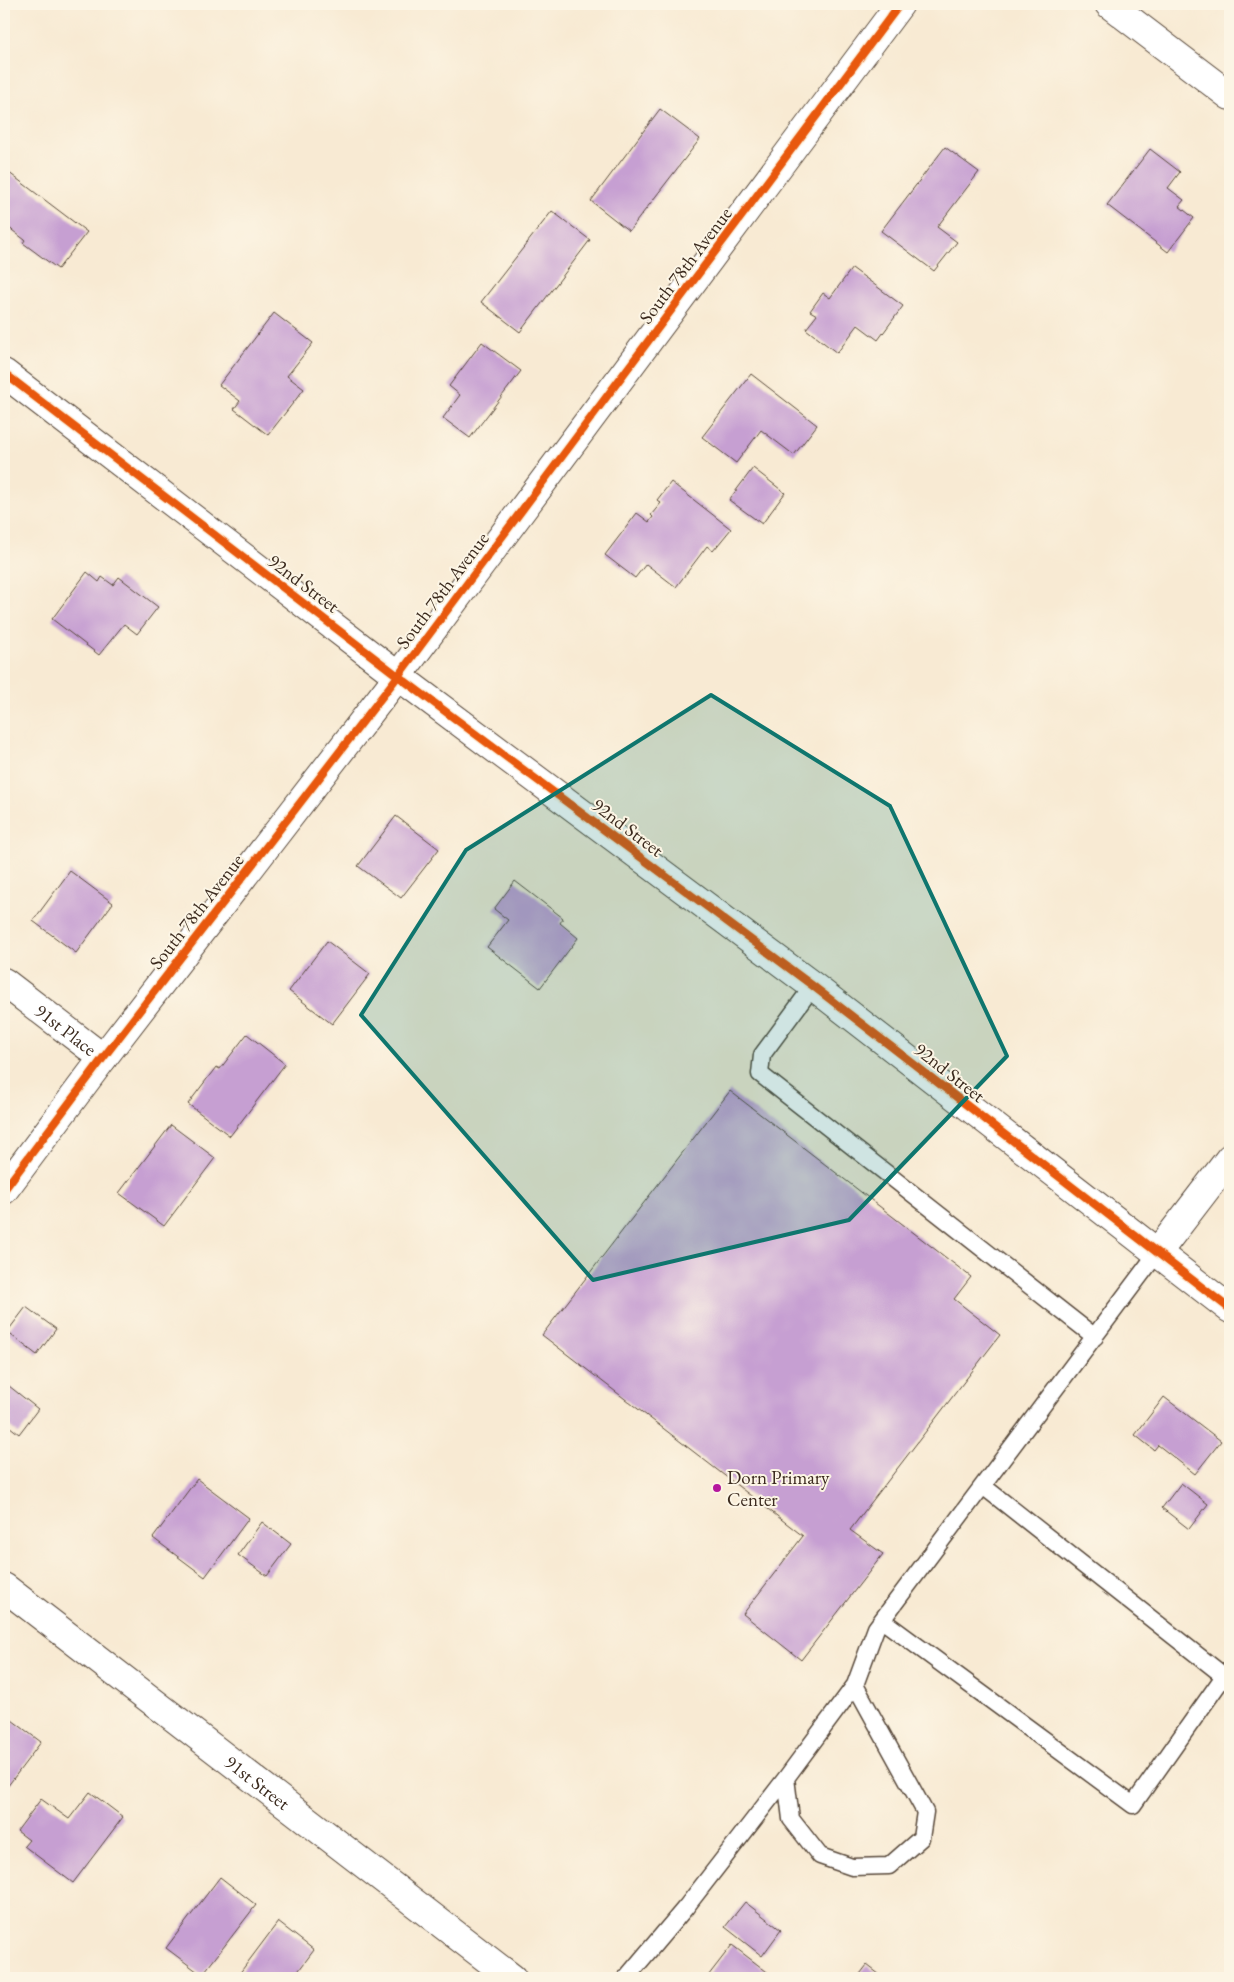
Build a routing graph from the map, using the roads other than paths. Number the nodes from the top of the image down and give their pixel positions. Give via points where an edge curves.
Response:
1 (900, 4) edge
2 (1109, 4) edge
3 (1230, 96) edge
4 (4, 373) edge
5 (398, 676) junction
6 (4, 982) edge
7 (812, 986) junction
8 (103, 1058) junction
9 (1230, 1158) edge
10 (4, 1190) edge
11 (1158, 1253) junction
12 (1230, 1309) edge
13 (1095, 1337) junction
14 (983, 1486) junction
15 (4, 1587) edge
16 (882, 1620) junction
17 (855, 1686) junction
18 (786, 1778) junction
19 (512, 1978) edge
20 (626, 1978) edge

1 - 5 street, South 78th Avenue
2 - 3 street
4 - 5 street, 92nd Street
5 - 7 street, 92nd Street
5 - 8 street, South 78th Avenue
6 - 8 street, 91st Place
7 - 11 street, 92nd Street
7 - 13 lane via 762,1056 760,1074
8 - 10 street, South 78th Avenue
9 - 11 street
11 - 12 street, 92nd Street
11 - 13 lane
13 - 14 lane
14 - 16 lane
14 - 16 lane via 1224,1676 1133,1805
15 - 19 street, 91st Street
16 - 17 lane via 876,1628
17 - 18 lane
17 - 18 lane via 925,1812 921,1838 888,1866 852,1867 820,1856 791,1819
18 - 20 lane

